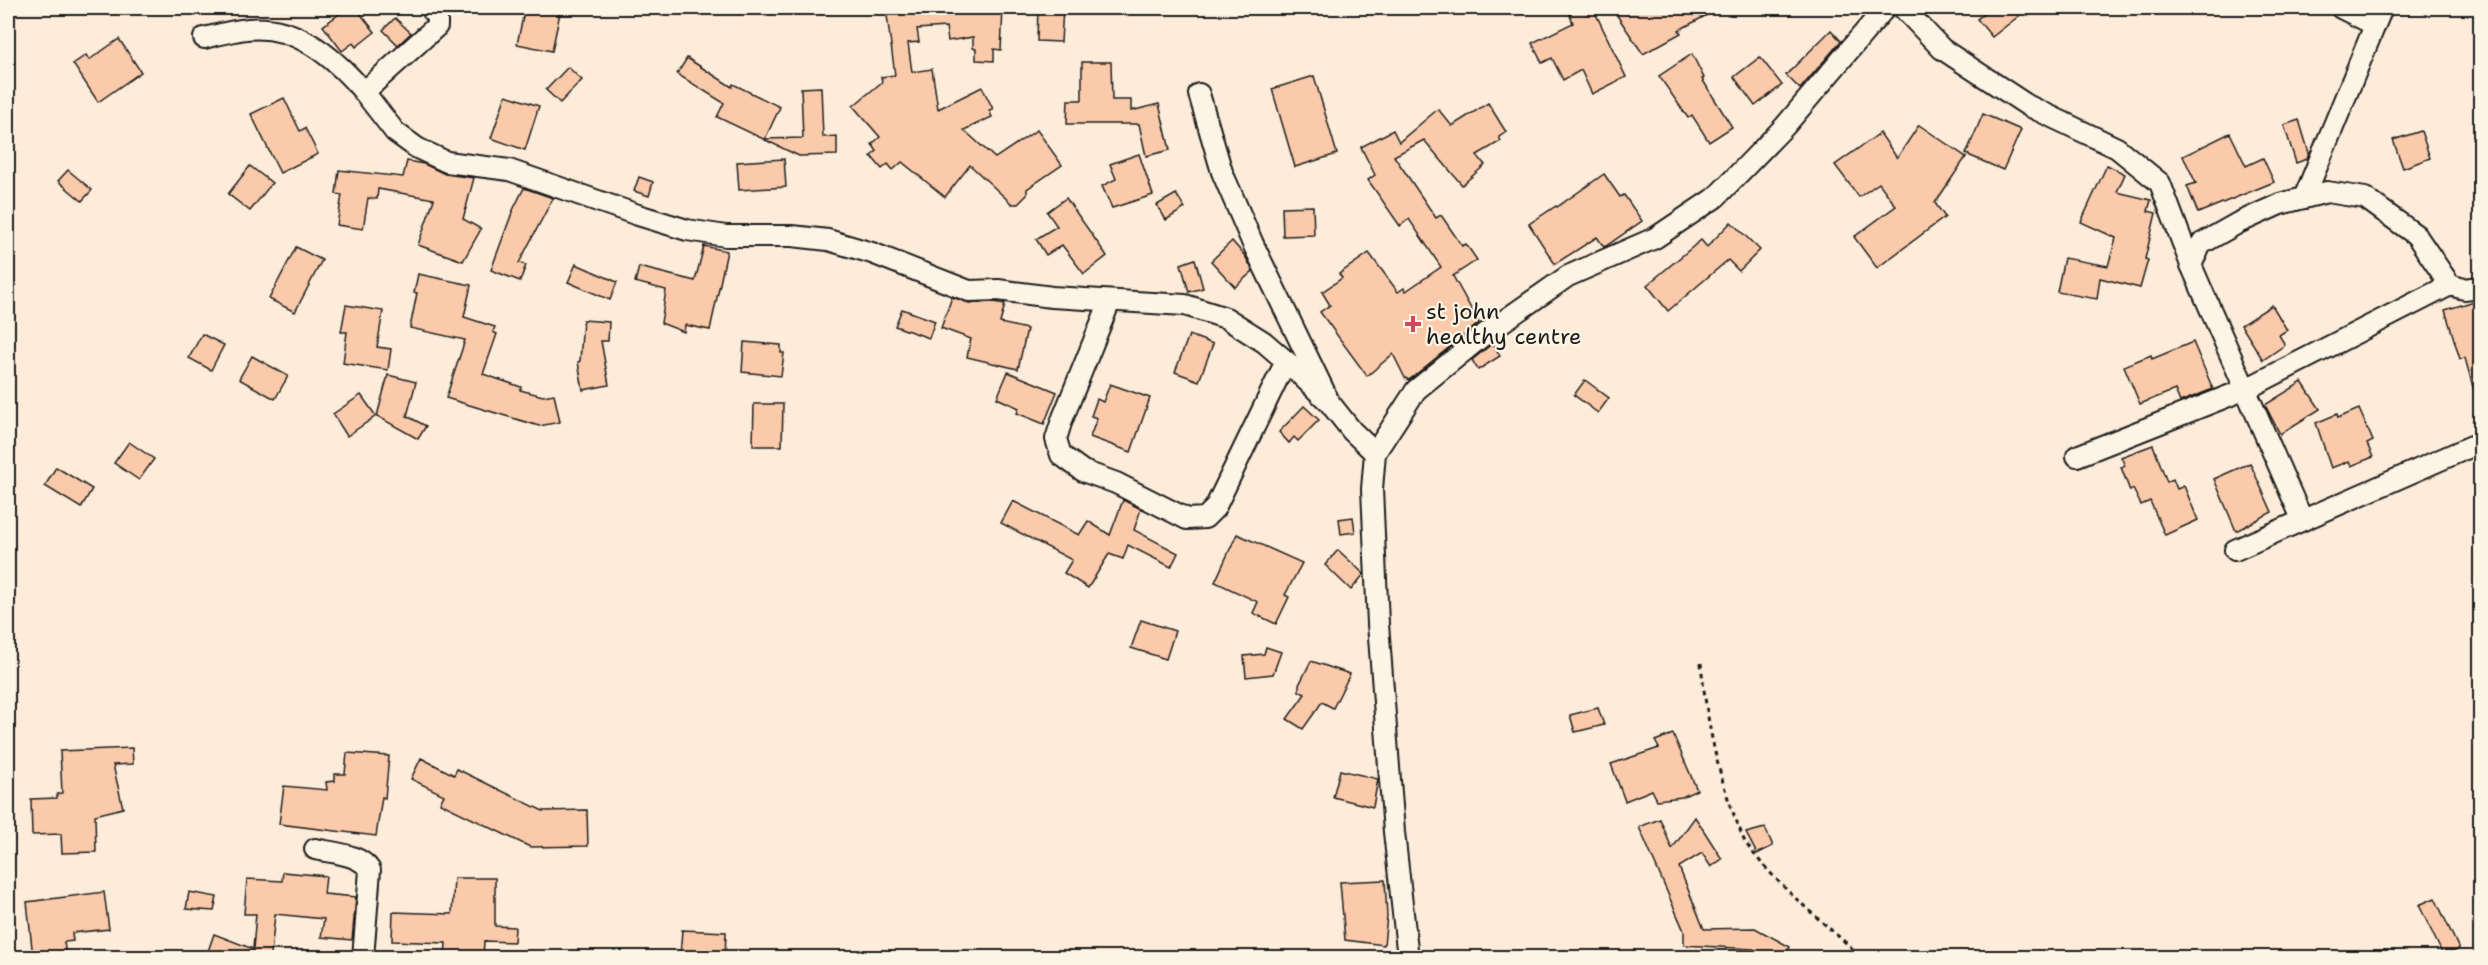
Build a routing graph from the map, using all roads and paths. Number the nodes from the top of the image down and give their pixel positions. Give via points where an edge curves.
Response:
1 (431, 8) edge
2 (1885, 8) edge
3 (1902, 8) edge
4 (2341, 8) edge
5 (2377, 16) edge
6 (204, 38) dead end
7 (364, 92) junction
8 (1199, 94) dead end
9 (2304, 198) junction
10 (2191, 265) junction
11 (2450, 285) junction
12 (2481, 287) edge
13 (1110, 301) junction
14 (1286, 361) junction
15 (2246, 389) junction
16 (1329, 402) junction
17 (2472, 446) dead end
18 (1375, 453) junction
19 (2078, 456) dead end
20 (2302, 519) junction
21 (2235, 550) dead end
22 (1701, 663) dead end
23 (315, 849) dead end
24 (363, 957) edge
25 (1408, 957) edge
26 (1863, 957) edge

1 - 7 street via 437,26
2 - 18 street via 1785,126 1716,197 1655,238 1568,276 1485,334 1416,390
3 - 10 street via 1942,49 2026,105 2117,148 2160,183
4 - 5 street
5 - 9 street
6 - 7 street via 242,29 273,29 303,39 327,54
7 - 13 street via 396,132 417,148 447,162 509,170 687,230 726,236 828,240 969,291 998,290
8 - 16 street via 1222,172
9 - 10 street via 2270,209 2201,244
9 - 11 street via 2327,192 2365,198 2416,235
10 - 15 street
11 - 12 street via 2464,289
11 - 15 street
13 - 14 street via 1185,305 1226,318
13 - 14 street via 1062,420 1056,439 1061,455 1083,471 1187,519 1205,518 1215,508
14 - 16 street
15 - 19 street
15 - 20 street
16 - 18 street
17 - 20 street
18 - 25 street via 1372,489 1378,624
20 - 21 street
22 - 26 path via 1716,758 1746,843 1787,891
23 - 24 street via 365,862 370,870

